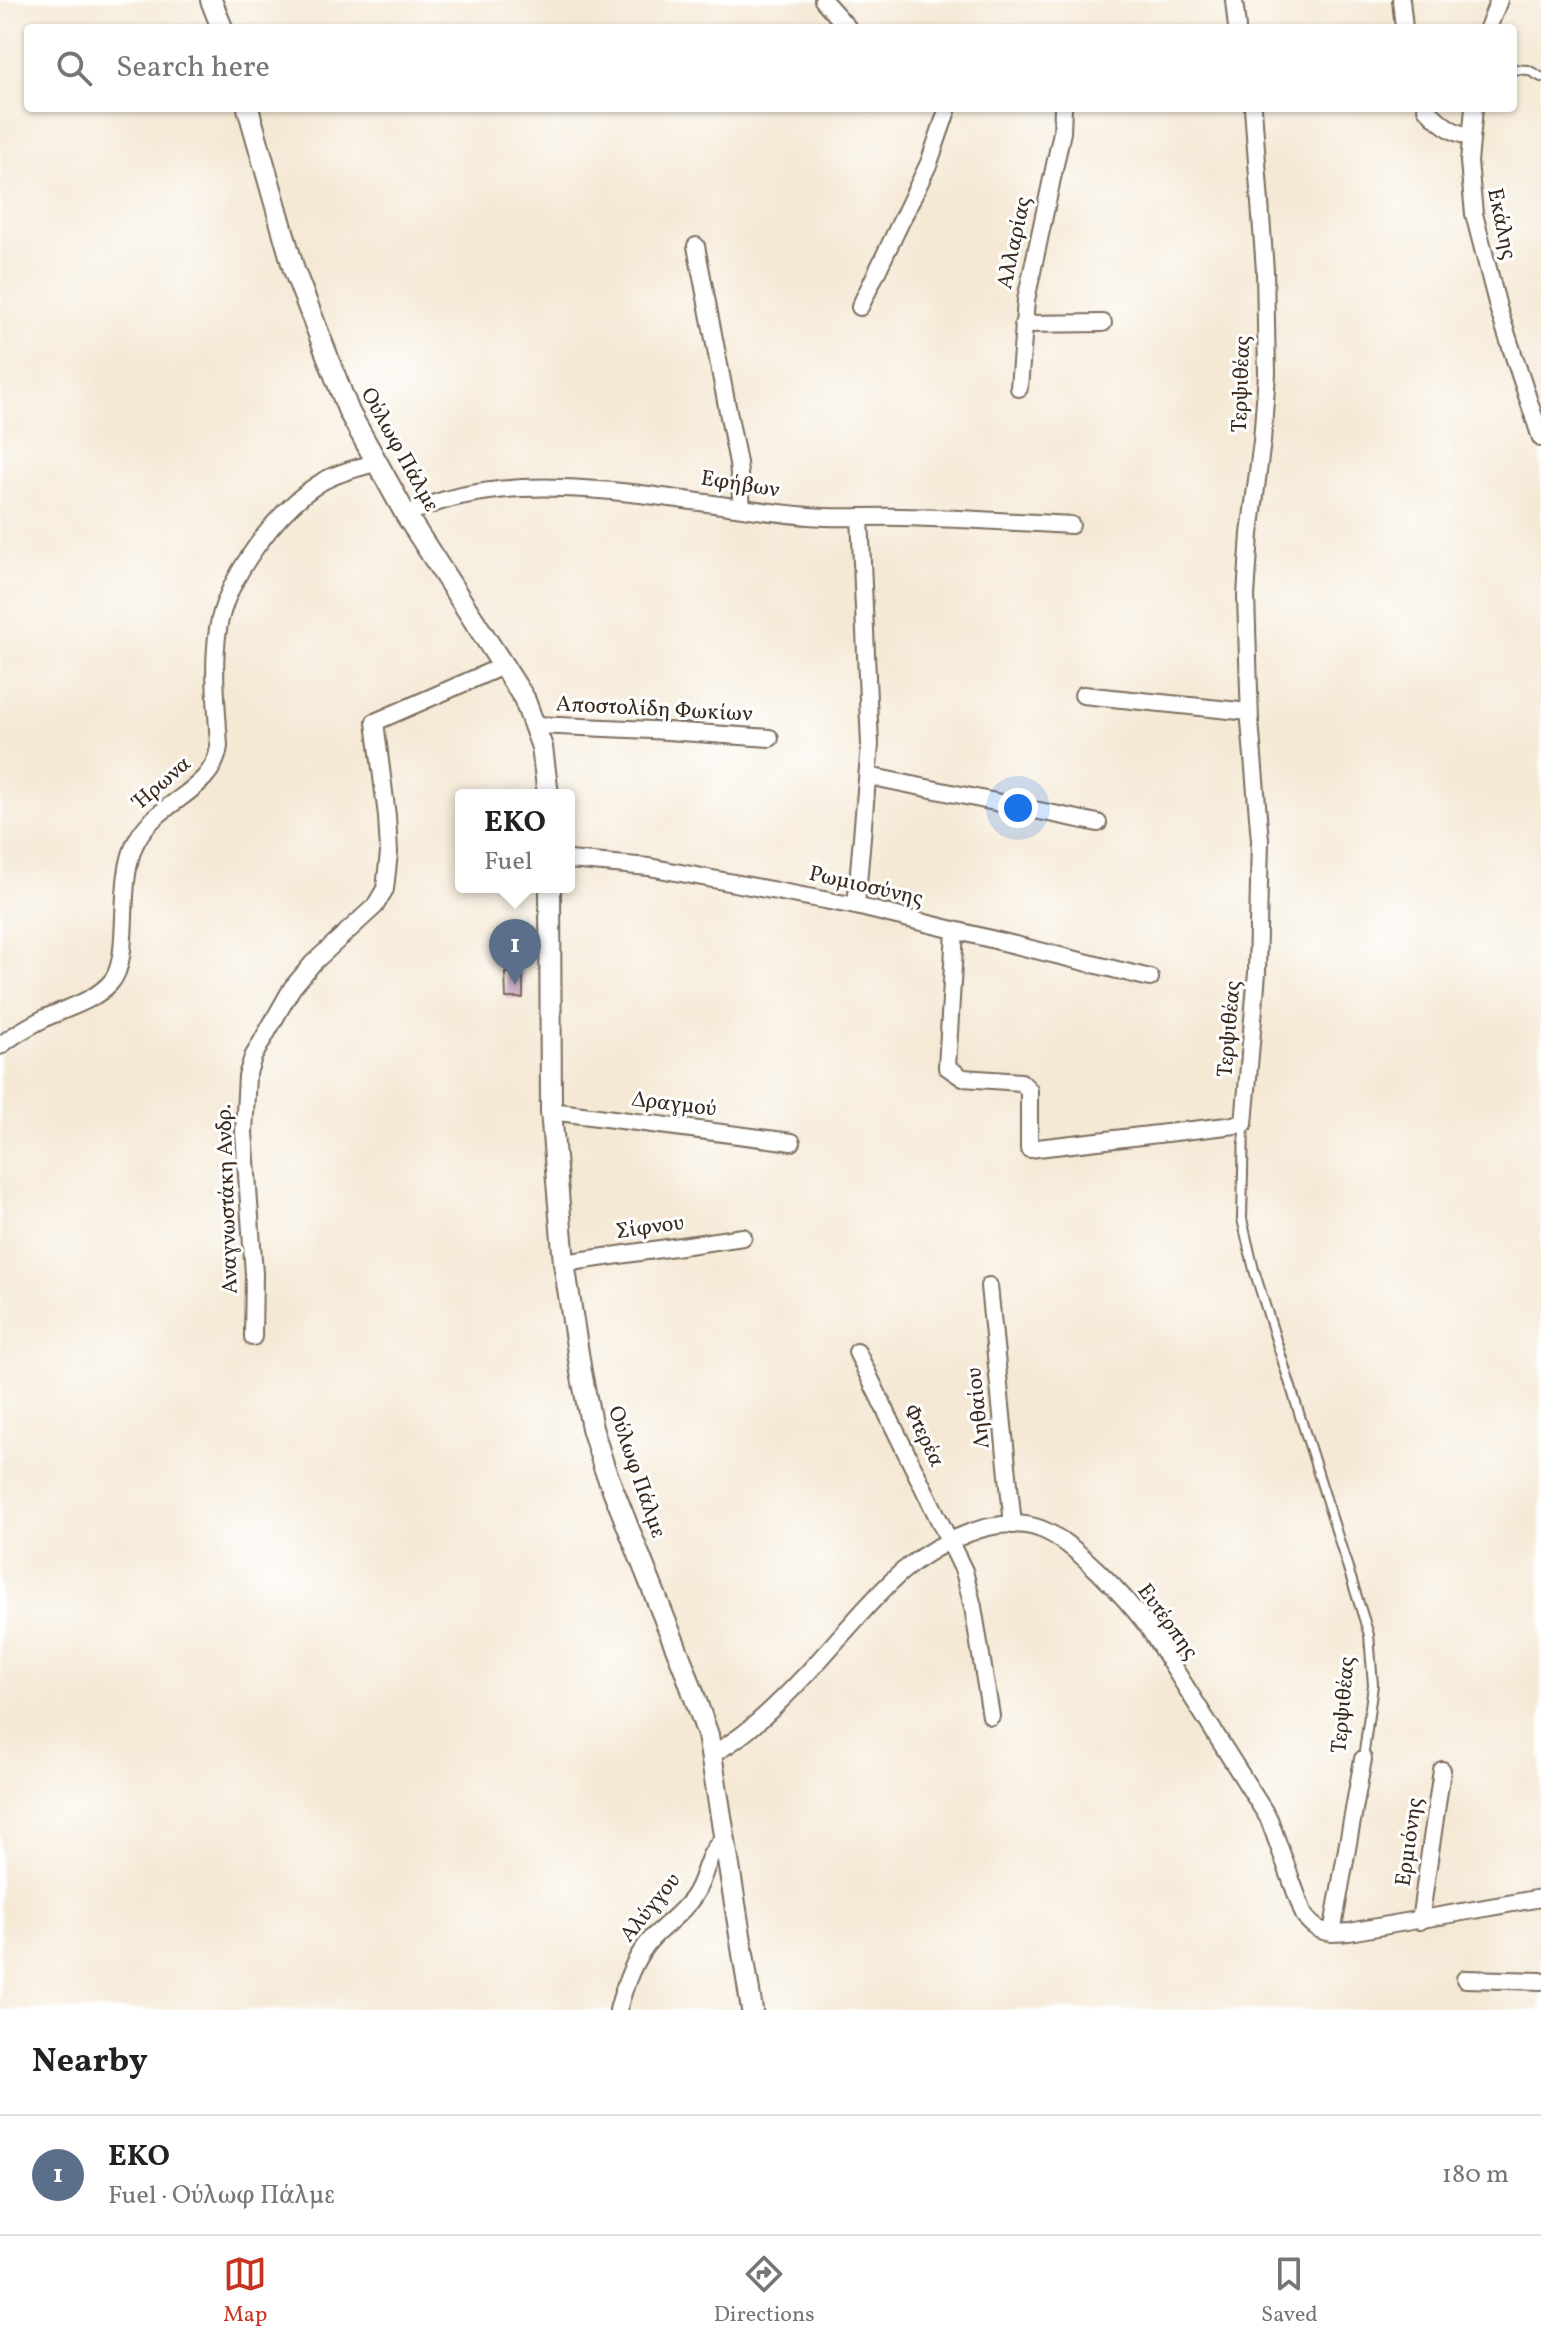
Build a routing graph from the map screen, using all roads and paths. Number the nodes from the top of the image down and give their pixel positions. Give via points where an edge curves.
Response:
1 (211, 0) edge
2 (823, 0) edge
3 (1234, 0) edge
4 (1401, 0) edge
5 (1499, 0) edge
6 (220, 24) edge
7 (844, 24) edge
8 (1237, 24) edge
9 (1404, 24) edge
10 (1490, 24) edge
11 (1517, 69) edge
12 (1541, 77) edge
13 (249, 112) edge
14 (947, 112) edge
15 (1063, 112) edge
16 (1253, 112) edge
17 (1430, 112) edge
18 (1473, 112) edge
19 (1470, 136) junction
20 (696, 246) dead end
21 (860, 307) dead end
22 (1103, 323) dead end
23 (1023, 324) junction
24 (1019, 388) dead end
25 (1541, 438) edge
26 (375, 463) junction
27 (742, 507) junction
28 (406, 515) junction
29 (860, 517) junction
30 (1071, 525) dead end
31 (505, 665) junction
32 (1083, 695) dead end
33 (1249, 712) junction
34 (536, 725) junction
35 (770, 738) dead end
36 (868, 776) junction
37 (547, 789) edge
38 (1098, 823) dead end
39 (575, 861) edge
40 (550, 893) edge
41 (856, 906) junction
42 (955, 931) junction
43 (1150, 978) dead end
44 (0, 1046) edge
45 (551, 1111) junction
46 (1244, 1124) junction
47 (792, 1142) dead end
48 (743, 1237) dead end
49 (564, 1263) junction
50 (989, 1286) dead end
51 (253, 1337) dead end
52 (857, 1352) dead end
53 (1013, 1525) junction
54 (950, 1540) junction
55 (991, 1716) dead end
56 (712, 1754) junction
57 (1363, 1759) joint
58 (1442, 1770) dead end
59 (725, 1838) junction
60 (1541, 1898) edge
61 (1420, 1921) junction
62 (1332, 1933) junction
63 (1465, 1979) dead end
64 (1541, 1981) edge
65 (618, 2010) edge
66 (752, 2010) edge

1 - 6 street
2 - 7 street
3 - 8 street
4 - 9 street
5 - 10 street
11 - 12 lane
13 - 26 street, Ούλωφ Πάλμε via 308,310
14 - 21 street via 929,163
15 - 23 street, Αλλαρίας
16 - 33 street, Τερψιθέας via 1267,374 1247,564
17 - 19 street via 1448,128
18 - 19 street, Εκάλης
19 - 25 street, Εκάλης via 1469,179 1482,248
20 - 27 street
22 - 23 street
23 - 24 street, Αλλαρίας
26 - 28 street, Ούλωφ Πάλμε
26 - 44 street, Ήρωνα via 337,474 304,495 258,545 232,584 215,651 217,760 200,783 155,817 137,839 126,869 116,976 102,991
27 - 28 street, Εφήβων via 629,492 529,489 474,494
27 - 29 street, Εφήβων
28 - 31 street, Ούλωφ Πάλμε
29 - 30 street, Εφήβων
29 - 36 street
31 - 34 street, Ούλωφ Πάλμε
31 - 51 street, Αναγνωστάκη Ανδρ. via 375,722 387,816 385,889 375,906 292,988 247,1076 244,1132
32 - 33 street
33 - 46 street, Τερψιθέας via 1260,840 1257,973
34 - 35 street, Αποστολίδη Φωκίων
34 - 37 street, Ούλωφ Πάλμε
36 - 38 street
36 - 41 street
39 - 41 street, Ρωμιοσύνης via 649,867
40 - 45 street, Ούλωφ Πάλμε
41 - 42 street, Ρωμιοσύνης
42 - 43 street, Ρωμιοσύνης
42 - 46 street via 947,1067 963,1078 1021,1082 1029,1090 1029,1149
45 - 47 street, Δραγμού
45 - 49 street, Ούλωφ Πάλμε
46 - 57 lane, Τερψιθέας via 1242,1219 1254,1270 1369,1635 1373,1685
48 - 49 street, Σίφνου
49 - 56 street, Ούλωφ Πάλμε via 592,1428
50 - 53 street, Ληθαίου
52 - 54 street, Φτερέα
53 - 54 street, Ευτέρπης
53 - 62 street, Ευτέρπης via 1040,1528 1060,1541 1140,1615 1269,1819 1304,1915 1315,1928
54 - 55 street, Φτερέα via 969,1588
54 - 56 street, Ευτέρπης via 890,1580 780,1700 739,1739
56 - 59 street, Ούλωφ Πάλμε
57 - 62 street, Τερψιθέας
58 - 61 street, Ερμιόνης
59 - 65 street, Αλύγγου via 712,1850 692,1899 637,1959
59 - 66 street, Ούλωφ Πάλμε
60 - 61 street
61 - 62 street
63 - 64 street

